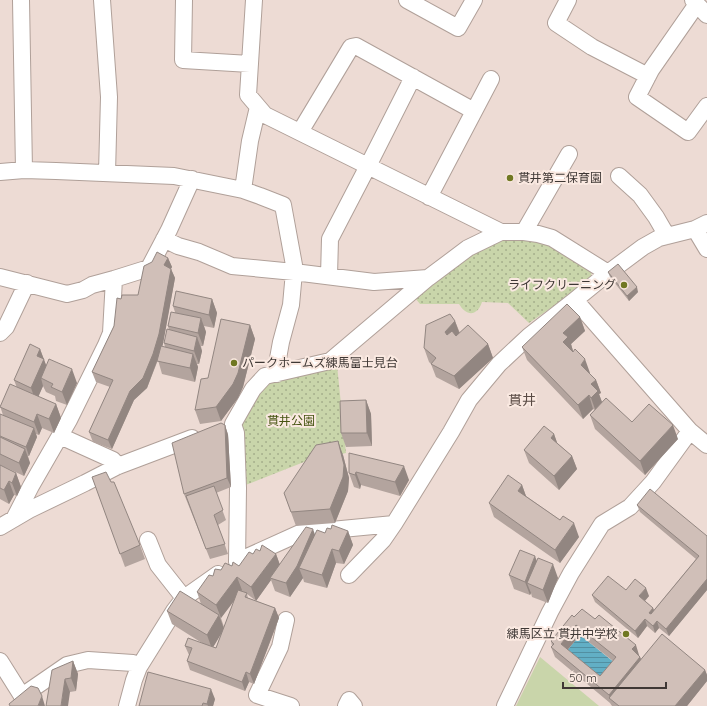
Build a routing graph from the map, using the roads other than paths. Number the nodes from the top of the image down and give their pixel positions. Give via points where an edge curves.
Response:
1 (21, 0) edge
2 (102, 0) edge
3 (184, 0) edge
4 (254, 0) edge
5 (407, 0) edge
6 (474, 0) edge
7 (568, 0) edge
8 (699, 6) edge
9 (250, 64) junction
10 (648, 76) junction
11 (413, 77) junction
12 (491, 79) dead end
13 (707, 106) edge
14 (258, 107) junction
15 (474, 111) junction
16 (300, 132) junction
17 (569, 154) dead end
18 (368, 166) junction
19 (24, 170) junction
20 (0, 172) edge
21 (107, 173) junction
22 (619, 176) dead end
23 (192, 179) junction
24 (243, 190) junction
25 (429, 197) junction
26 (701, 226) edge
27 (501, 232) junction
28 (524, 232) junction
29 (668, 236) junction
30 (164, 239) junction
31 (707, 249) edge
32 (294, 272) junction
33 (608, 273) junction
34 (329, 276) junction
35 (0, 277) edge
36 (428, 278) junction
37 (114, 279) junction
38 (27, 283) junction
39 (575, 300) junction
40 (0, 333) edge
41 (277, 374) junction
42 (218, 429) junction
43 (690, 432) junction
44 (60, 436) junction
45 (707, 445) edge
46 (118, 466) junction
47 (14, 519) junction
48 (394, 524) junction
49 (0, 527) edge
50 (148, 540) dead end
51 (237, 562) junction
52 (349, 575) dead end
53 (184, 598) junction
54 (286, 620) dead end
55 (0, 661) edge
56 (139, 667) junction
57 (22, 696) junction
58 (10, 706) edge
59 (127, 706) edge
60 (291, 706) edge
61 (346, 706) edge
62 (354, 706) edge
63 (505, 706) edge

1 - 19 street
2 - 21 street via 109,97
3 - 9 street via 183,60
4 - 9 street
5 - 6 street via 458,28
7 - 10 street via 556,23 592,47
8 - 10 street
9 - 14 street via 248,95
10 - 13 street via 637,96 688,132
11 - 15 street
11 - 16 street via 356,46 351,47
11 - 18 street
12 - 15 street
14 - 16 street via 265,114
14 - 24 street
15 - 25 street
16 - 18 street
17 - 28 street
18 - 25 street
18 - 34 street via 330,239
19 - 20 street
19 - 21 street
21 - 23 street
22 - 29 street via 640,195
23 - 24 street
23 - 30 street
24 - 32 street via 283,205
25 - 27 street
26 - 29 street
26 - 31 street
27 - 28 street
27 - 36 street via 468,248
28 - 33 street via 552,238
29 - 33 street via 643,247
30 - 32 street via 232,266
30 - 37 street via 149,268
32 - 34 street
32 - 41 street via 291,305 281,342
33 - 39 street
34 - 36 street via 374,282
35 - 38 street
36 - 41 street via 330,362
37 - 38 street via 67,294
37 - 44 street via 111,333 106,345 81,380
38 - 40 street via 6,327
39 - 43 street
39 - 48 street via 529,336 499,364 469,400
41 - 42 street via 266,376
42 - 46 street
42 - 51 street via 236,433
43 - 45 street
43 - 63 street via 653,482 630,507 602,524 550,612
44 - 46 street via 113,460
44 - 47 street
46 - 47 street
47 - 49 street
48 - 51 street via 300,533
48 - 52 street via 383,540
50 - 53 street via 158,565
51 - 53 street
53 - 56 street
54 - 60 street via 280,647 257,694
55 - 57 street
56 - 57 street via 133,663 88,660 68,665
56 - 59 street
57 - 58 street
61 - 62 street via 349,700

